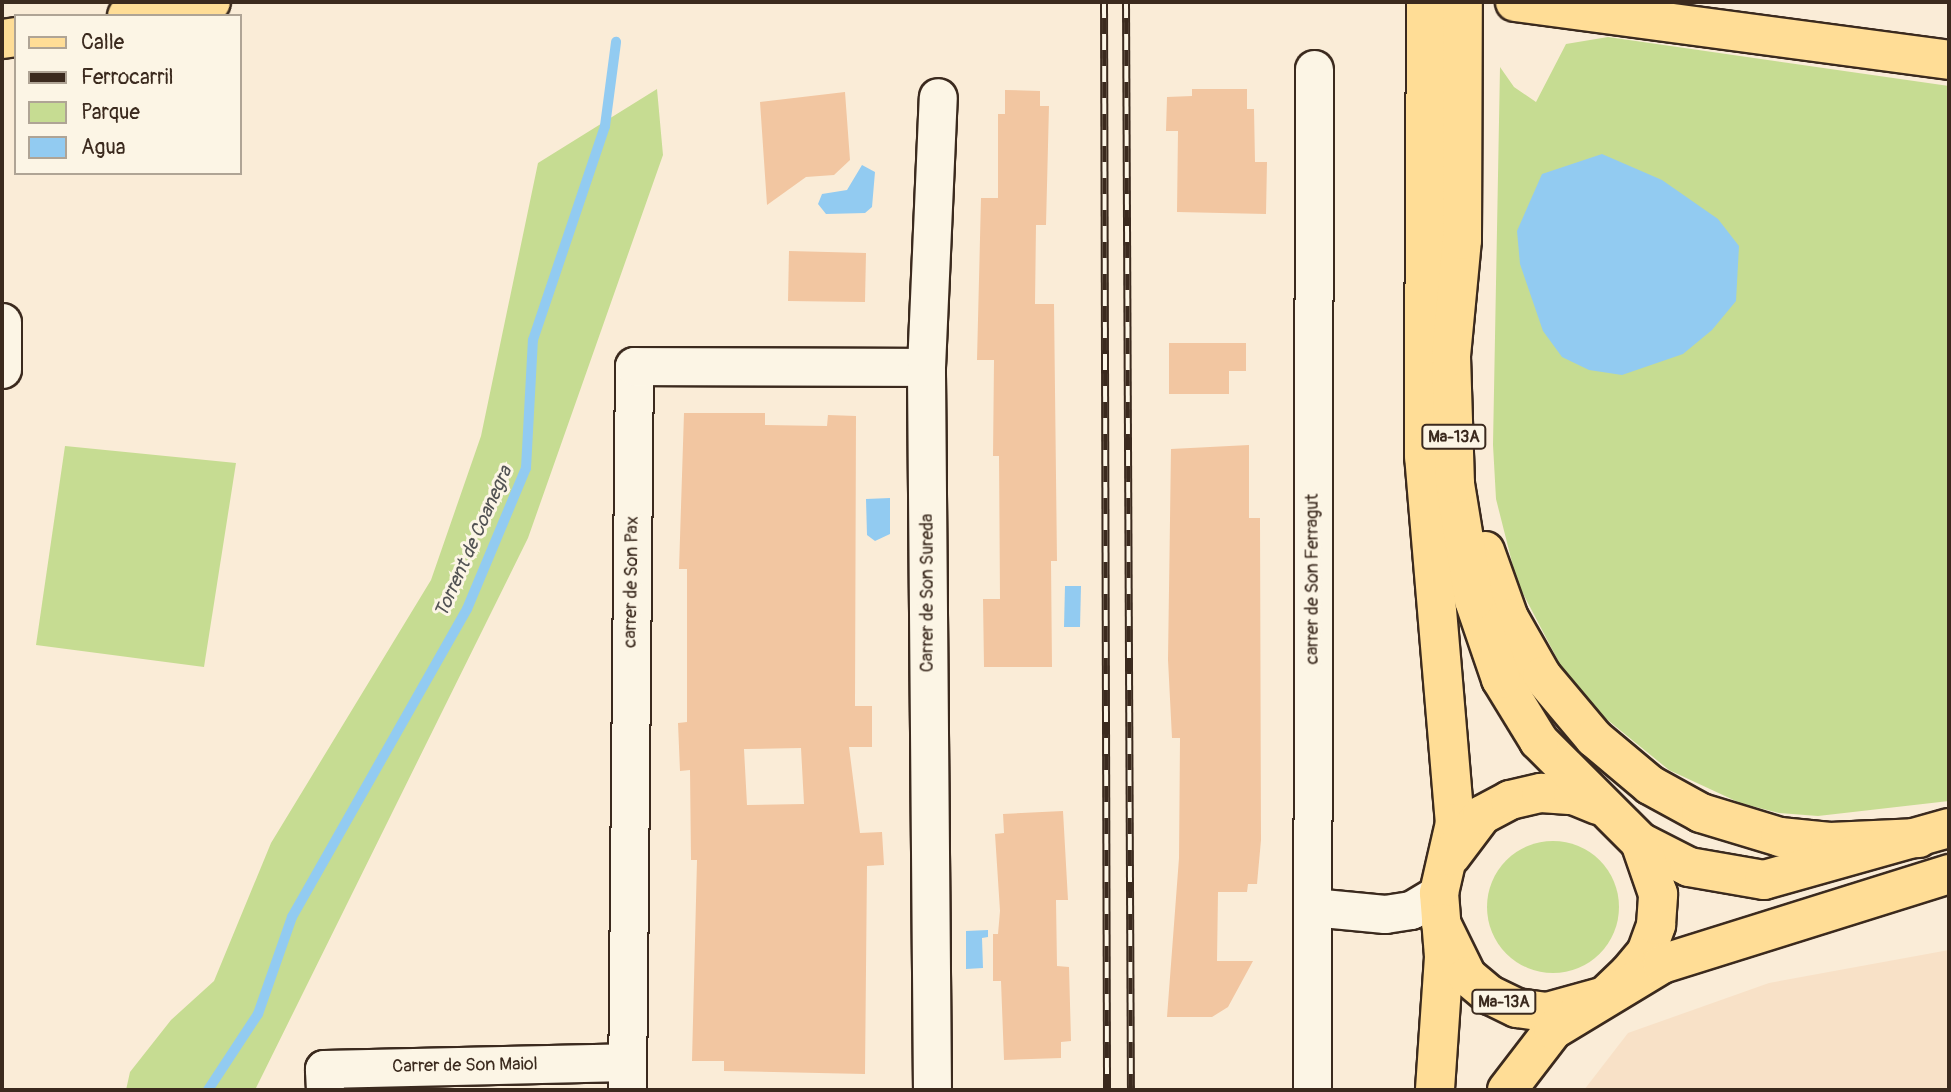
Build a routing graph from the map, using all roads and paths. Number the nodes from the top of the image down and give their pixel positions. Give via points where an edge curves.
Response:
1 (211, 2) edge
2 (1426, 2) edge
3 (1463, 2) edge
4 (1531, 3) edge
5 (139, 14) edge
6 (1949, 60) edge
7 (1314, 68) dead end
8 (938, 97) dead end
9 (1462, 240) junction
10 (926, 367) junction
11 (1602, 807) junction
12 (1934, 833) edge
13 (1640, 842) junction
14 (1949, 874) edge
15 (1442, 893) junction
16 (1312, 907) junction
17 (1605, 996) junction
18 (627, 1076) edge
19 (325, 1090) edge
20 (932, 1090) edge
21 (1312, 1090) edge
22 (1435, 1090) edge
23 (1507, 1090) edge

1 - 5 main road
2 - 15 main road via 1428,523 1455,823
3 - 9 main road, Ma-13A
4 - 6 main road
7 - 16 street, carrer de Son Ferragut
8 - 10 street, Carrer de Son Sureda
9 - 11 main road, Ma-13A via 1451,356 1455,485 1474,600 1491,656 1527,722 1555,761
9 - 12 main road via 1474,480 1485,550 1509,618 1559,698 1640,778 1726,823 1807,841
10 - 18 street, carrer de Son Pax via 634,366
10 - 20 street, Carrer de Son Sureda
11 - 13 main road, Ma-13A
11 - 15 main road, Ma-13A via 1573,795 1541,793 1510,800 1482,815
12 - 13 main road via 1764,880 1689,866
13 - 17 main road, Ma-13A via 1658,894 1656,925 1646,953
14 - 17 main road via 1662,964
15 - 16 street via 1411,910 1385,914
15 - 17 main road, Ma-13A via 1467,976 1508,1004 1547,1012
15 - 22 main road via 1444,957
16 - 21 street, carrer de Son Ferragut
17 - 23 main road, Ma-13A via 1553,1030
18 - 19 street, Carrer de Son Maiol via 324,1069

